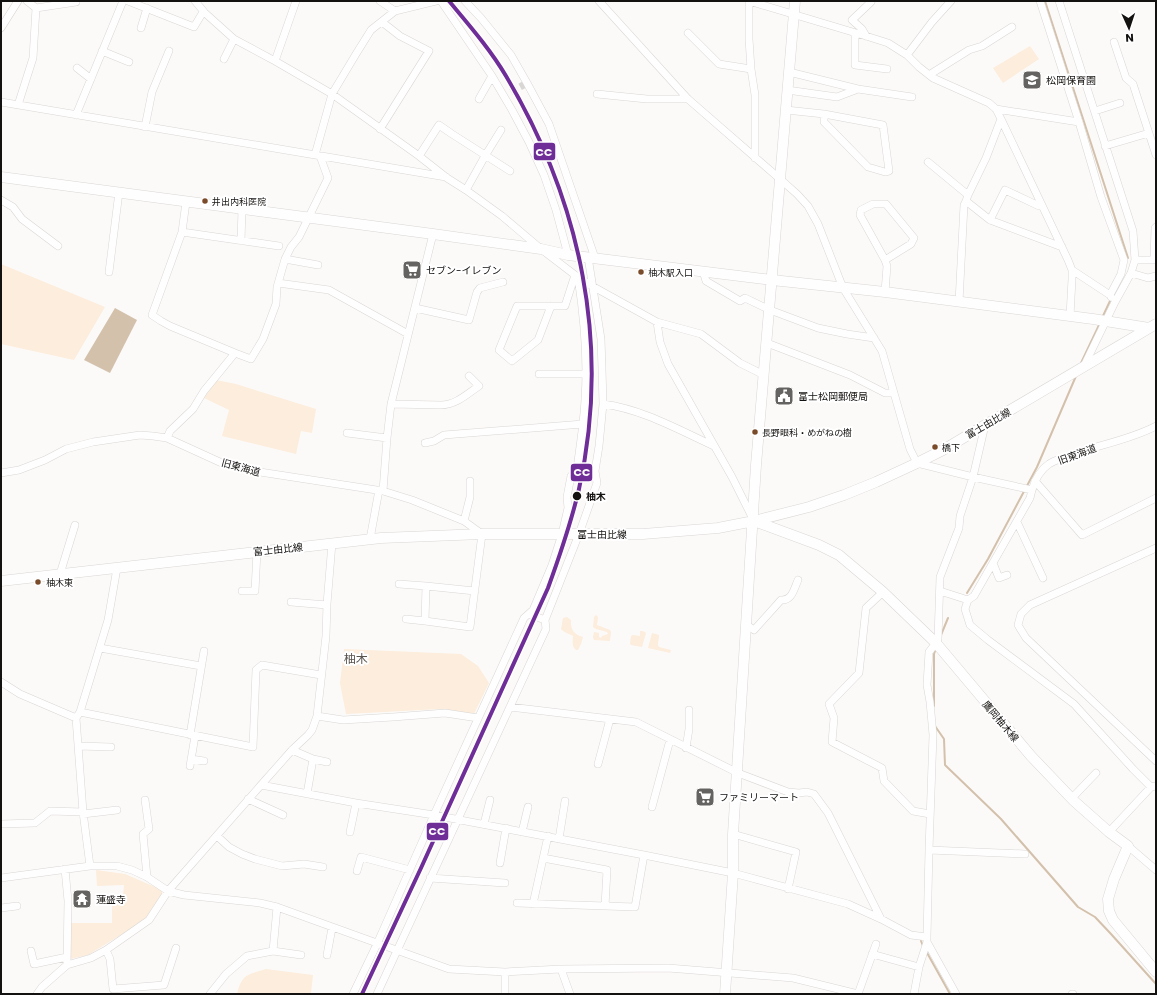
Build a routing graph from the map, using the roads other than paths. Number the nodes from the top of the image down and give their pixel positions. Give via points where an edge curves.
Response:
1 (18, 1) edge
2 (27, 1) edge
3 (123, 1) edge
4 (128, 1) edge
5 (195, 1) edge
6 (296, 1) edge
7 (380, 1) edge
8 (436, 1) edge
9 (441, 1) edge
10 (465, 1) edge
11 (598, 1) edge
12 (749, 1) edge
13 (795, 1) edge
14 (951, 1) edge
15 (1040, 1) edge
16 (1059, 1) edge
17 (76, 2) edge
18 (871, 2) dead end
19 (36, 8) junction
20 (147, 8) junction
21 (395, 11) junction
22 (203, 12) junction
23 (794, 14) junction
24 (382, 22) junction
25 (1, 28) edge
26 (141, 28) dead end
27 (1012, 28) dead end
28 (688, 33) dead end
29 (856, 33) junction
30 (866, 36) junction
31 (234, 39) junction
32 (1114, 42) dead end
33 (102, 51) junction
34 (169, 51) dead end
35 (907, 55) junction
36 (224, 59) dead end
37 (275, 61) junction
38 (129, 62) dead end
39 (77, 68) dead end
40 (751, 69) junction
41 (887, 69) dead end
42 (789, 72) junction
43 (929, 75) junction
44 (492, 76) junction
45 (91, 79) junction
46 (858, 89) junction
47 (787, 90) junction
48 (511, 92) tunnel mouth
49 (332, 94) junction
50 (597, 94) dead end
51 (503, 95) junction
52 (912, 97) dead end
53 (479, 99) dead end
54 (688, 99) junction
55 (1, 102) edge
56 (1120, 103) dead end
57 (18, 105) junction
58 (996, 109) junction
59 (786, 110) junction
60 (1095, 111) junction
61 (824, 114) junction
62 (76, 115) junction
63 (1001, 119) junction
64 (1079, 122) junction
65 (145, 127) junction
66 (380, 129) junction
67 (502, 130) dead end
68 (1149, 133) junction
69 (1105, 146) junction
70 (317, 155) junction
71 (1156, 155) edge
72 (419, 156) junction
73 (485, 156) junction
74 (756, 158) junction
75 (928, 162) dead end
76 (510, 171) dead end
77 (1, 177) edge
78 (447, 178) junction
79 (780, 179) junction
80 (466, 190) junction
81 (119, 192) junction
82 (967, 198) junction
83 (1, 200) edge
84 (186, 202) junction
85 (1042, 205) junction
86 (242, 210) junction
87 (309, 218) junction
88 (990, 220) junction
89 (1156, 227) edge
90 (182, 232) junction
91 (433, 234) junction
92 (241, 241) junction
93 (58, 246) dead end
94 (279, 246) dead end
95 (1062, 247) junction
96 (541, 249) junction
97 (568, 255) junction
98 (591, 257) junction
99 (285, 259) junction
100 (885, 260) junction
101 (1135, 260) junction
102 (318, 265) dead end
103 (1072, 270) junction
104 (703, 271) junction
105 (109, 272) dead end
106 (1131, 273) junction
107 (577, 276) junction
108 (1156, 276) edge
109 (772, 280) junction
110 (503, 282) dead end
111 (278, 283) junction
112 (592, 286) junction
113 (843, 288) junction
114 (885, 292) junction
115 (1110, 295) junction
116 (958, 302) junction
117 (1115, 302) junction
118 (551, 306) junction
119 (415, 308) junction
120 (770, 310) junction
121 (1070, 316) junction
122 (1105, 321) junction
123 (657, 322) junction
124 (1152, 326) edge
125 (408, 334) junction
126 (874, 338) junction
127 (767, 343) junction
128 (234, 353) junction
129 (1084, 367) junction
130 (539, 374) dead end
131 (585, 374) junction
132 (764, 375) junction
133 (469, 376) dead end
134 (894, 393) junction
135 (391, 404) junction
136 (603, 404) junction
137 (583, 424) junction
138 (985, 425) junction
139 (1156, 426) edge
140 (347, 433) dead end
141 (167, 438) junction
142 (387, 438) junction
143 (425, 443) dead end
144 (714, 446) junction
145 (917, 463) junction
146 (1, 473) edge
147 (973, 477) junction
148 (470, 480) dead end
149 (1035, 481) junction
150 (381, 490) junction
151 (1032, 490) junction
152 (1156, 498) edge
153 (464, 521) junction
154 (754, 521) junction
155 (1017, 522) junction
156 (75, 524) dead end
157 (482, 534) junction
158 (562, 534) junction
159 (579, 534) junction
160 (370, 539) junction
161 (332, 543) junction
162 (1156, 548) edge
163 (257, 551) junction
164 (993, 563) junction
165 (117, 568) junction
166 (60, 574) junction
167 (1007, 575) dead end
168 (1043, 578) dead end
169 (1, 580) edge
170 (798, 580) dead end
171 (399, 584) dead end
172 (426, 586) junction
173 (242, 591) dead end
174 (475, 591) junction
175 (940, 591) junction
176 (883, 592) junction
177 (968, 600) junction
178 (291, 602) dead end
179 (327, 605) junction
180 (529, 614) junction
181 (406, 619) dead end
182 (545, 620) junction
183 (425, 621) junction
184 (746, 625) junction
185 (936, 643) junction
186 (100, 648) junction
187 (204, 651) dead end
188 (201, 666) junction
189 (321, 674) junction
190 (1, 682) edge
191 (510, 707) junction
192 (689, 710) dead end
193 (78, 715) junction
194 (317, 716) junction
195 (478, 718) junction
196 (610, 719) junction
197 (192, 735) junction
198 (670, 740) junction
199 (79, 746) junction
200 (111, 747) dead end
201 (686, 748) junction
202 (292, 750) junction
203 (312, 759) junction
204 (204, 761) dead end
205 (1156, 761) edge
206 (327, 762) dead end
207 (598, 764) dead end
208 (738, 773) junction
209 (1096, 773) dead end
210 (261, 785) junction
211 (1154, 786) edge
212 (307, 794) junction
213 (1072, 798) junction
214 (248, 799) junction
215 (145, 800) dead end
216 (490, 800) dead end
217 (565, 801) dead end
218 (356, 803) junction
219 (528, 807) dead end
220 (652, 807) dead end
221 (118, 810) dead end
222 (83, 813) junction
223 (930, 814) junction
224 (283, 815) dead end
225 (434, 815) junction
226 (458, 820) junction
227 (1, 824) edge
228 (484, 824) junction
229 (506, 828) junction
230 (350, 832) dead end
231 (522, 832) junction
232 (1109, 832) junction
233 (733, 834) junction
234 (217, 836) junction
235 (548, 836) junction
236 (559, 839) junction
237 (1128, 846) junction
238 (929, 850) junction
239 (1025, 854) dead end
240 (644, 855) junction
241 (543, 858) junction
242 (500, 863) dead end
243 (90, 866) junction
244 (323, 866) dead end
245 (66, 869) junction
246 (410, 870) junction
247 (1156, 870) edge
248 (358, 871) dead end
249 (733, 873) junction
250 (147, 877) junction
251 (1, 878) edge
252 (430, 878) junction
253 (505, 883) dead end
254 (788, 889) junction
255 (168, 891) junction
256 (517, 903) dead end
257 (532, 904) junction
258 (17, 906) dead end
259 (605, 906) junction
260 (277, 907) junction
261 (1, 908) edge
262 (881, 919) junction
263 (332, 928) junction
264 (927, 941) junction
265 (377, 944) junction
266 (876, 944) dead end
267 (176, 948) dead end
268 (106, 950) junction
269 (273, 950) junction
270 (31, 951) dead end
271 (396, 951) junction
272 (872, 954) junction
273 (301, 955) dead end
274 (327, 955) dead end
275 (67, 961) junction
276 (919, 968) junction
277 (561, 969) junction
278 (505, 972) junction
279 (726, 972) junction
280 (1156, 972) edge
281 (37, 994) edge
282 (210, 994) edge
283 (353, 994) edge
284 (378, 994) edge
285 (505, 994) edge
286 (570, 994) edge
287 (725, 994) edge
288 (855, 994) edge
289 (914, 994) edge
290 (956, 994) edge

1 - 25 street
2 - 19 street
3 - 33 street
4 - 20 street
5 - 22 street
6 - 37 street
7 - 21 street
8 - 21 street
9 - 44 street
10 - 98 street via 511,55 549,124
11 - 54 street
12 - 23 street
12 - 40 street
13 - 23 street
14 - 35 street
15 - 64 street
16 - 60 street
17 - 19 street
18 - 30 street via 852,20
19 - 57 street via 33,58
20 - 22 street via 194,27
20 - 26 street
21 - 24 street
22 - 31 street
23 - 29 street
23 - 42 street
24 - 49 street via 371,30
24 - 66 street via 400,36 429,51
27 - 43 street via 982,46 969,50
28 - 40 street via 719,64
29 - 30 street
29 - 41 street via 855,65
30 - 35 street via 888,43
31 - 36 street
31 - 37 street
32 - 68 street via 1126,78 1133,84
33 - 38 street
33 - 45 street
34 - 65 street via 152,92
35 - 43 street
37 - 49 street
39 - 45 street
40 - 74 street via 755,95
42 - 46 street
42 - 47 street
43 - 58 street via 989,103
44 - 51 street
44 - 53 street
45 - 62 street
46 - 47 street via 837,97
46 - 52 street
47 - 59 street
48 - 51 street
49 - 66 street
49 - 70 street
50 - 54 street via 647,99
51 - 97 street via 544,175
54 - 74 street
55 - 57 street
56 - 60 street
57 - 62 street
58 - 63 street
58 - 64 street
59 - 61 street
59 - 79 street
60 - 69 street
61 - 61 street via 883,125 889,171 868,167 824,122
62 - 65 street
63 - 82 street
63 - 85 street
64 - 115 street via 1101,197 1124,260 1121,274
65 - 70 street
66 - 72 street
67 - 73 street
68 - 69 street
68 - 71 street
69 - 101 street via 1133,231
70 - 78 street
70 - 87 street via 328,178
72 - 73 street via 439,125
72 - 78 street
73 - 76 street
73 - 80 street
74 - 79 street
75 - 82 street
77 - 81 street
78 - 80 street
79 - 109 street
79 - 113 street via 808,206 818,224
80 - 96 street
81 - 84 street
81 - 105 street
82 - 88 street
82 - 116 street via 964,205
83 - 93 street via 13,207 22,220
84 - 86 street
84 - 90 street
85 - 88 street via 1039,206 1005,190
85 - 95 street
86 - 87 street
86 - 92 street
87 - 91 street
87 - 99 street
88 - 95 street
89 - 101 street via 1154,260
90 - 92 street
90 - 128 street via 152,315 161,322
91 - 96 street
91 - 119 street
92 - 94 street
95 - 103 street
96 - 97 street
96 - 107 street
97 - 98 street
98 - 104 street
98 - 112 street
99 - 102 street
99 - 111 street
100 - 100 street via 860,216 862,210 873,204 886,204 914,238 911,244
100 - 114 street
101 - 106 street
103 - 115 street
103 - 121 street
104 - 109 street
104 - 120 street via 706,281 740,301 745,298
106 - 108 street via 1148,278
106 - 117 street
107 - 112 street
107 - 118 street via 565,306
107 - 131 street via 585,334
109 - 113 street
109 - 120 street
110 - 119 street via 480,288 469,320
111 - 125 street via 329,290
111 - 128 street via 276,304 263,339 251,359
112 - 123 street
112 - 136 street via 601,339
113 - 114 street
113 - 126 street
114 - 116 street
115 - 117 street
116 - 121 street
117 - 122 street
118 - 118 street via 538,340 512,361 499,350 517,306
119 - 125 street
120 - 126 street via 818,328
120 - 127 street
121 - 122 street
122 - 124 street
122 - 129 street
123 - 132 street via 701,334 740,363
123 - 144 street via 660,342 668,364
124 - 129 street, 富士由比線
125 - 135 street
126 - 134 street via 882,351
127 - 132 street
127 - 134 street via 850,375 885,393
128 - 141 street via 193,409 170,431
129 - 138 street, 富士由比線
130 - 131 street
131 - 137 street
132 - 154 street
133 - 135 street via 479,386 454,403 441,406
134 - 145 street via 910,449
135 - 142 street
136 - 144 street via 653,418
136 - 159 street via 595,470 597,483
137 - 143 street via 444,435
137 - 158 street via 577,468 571,476
138 - 145 street, 富士由比線
138 - 147 street
139 - 149 street, 旧東海道 via 1143,433 1081,451 1049,464
140 - 142 street
141 - 146 street, 旧東海道 via 140,435 93,442 66,448 19,470
141 - 150 street, 旧東海道 via 224,464
142 - 150 street
144 - 154 street
145 - 147 street
145 - 154 street, 富士由比線 via 844,495
147 - 151 street
147 - 175 street via 960,516 959,528 940,577
148 - 153 street via 470,497
149 - 151 street, 旧東海道
149 - 152 street via 1082,535
150 - 153 street, 旧東海道
150 - 160 street
151 - 155 street, 旧東海道
153 - 157 street, 旧東海道
154 - 159 street, 富士由比線 via 718,528 643,534
154 - 176 street, 鷹岡柚木線 via 819,544 839,555
154 - 184 street
155 - 164 street, 旧東海道
155 - 168 street
156 - 166 street
157 - 158 street, 富士由比線
157 - 160 street, 富士由比線
157 - 174 street
158 - 159 street, 富士由比線
158 - 180 street via 536,604
159 - 182 street
160 - 161 street, 富士由比線
161 - 163 street, 富士由比線
161 - 179 street
162 - 205 street via 1030,605 1021,614 1018,625 1026,638
163 - 165 street, 富士由比線
163 - 173 street via 255,591
164 - 167 street via 999,578
164 - 177 street, 旧東海道 via 974,596
165 - 166 street, 富士由比線
165 - 186 street via 108,620
166 - 169 street, 富士由比線
170 - 184 street via 791,597 781,600 754,630
171 - 172 street
172 - 174 street
172 - 183 street
174 - 183 street via 470,627
175 - 177 street
175 - 185 street
176 - 185 street, 鷹岡柚木線
176 - 223 street via 866,608 859,673 829,704 834,718 832,742 882,768 884,781 913,811
177 - 211 street via 965,609 970,625 1074,704 1132,769
178 - 179 street
179 - 189 street
180 - 182 street
180 - 195 street via 524,618
181 - 183 street
182 - 191 street via 546,629
184 - 208 street
185 - 213 street, 鷹岡柚木線 via 1031,756
185 - 223 street via 929,652 927,685 933,735
186 - 188 street
186 - 193 street
187 - 188 street
188 - 197 street
189 - 194 street
189 - 197 street via 262,666 256,670 253,747
190 - 193 street via 20,694
191 - 196 street
191 - 226 street
192 - 201 street
193 - 197 street
193 - 199 street
194 - 195 street via 342,720 445,713
194 - 202 street via 312,730
195 - 225 street
196 - 198 street via 636,722
196 - 207 street
197 - 204 street via 190,762
198 - 201 street
198 - 220 street
199 - 200 street
199 - 222 street
201 - 208 street
202 - 203 street
202 - 210 street
203 - 206 street
203 - 212 street
208 - 233 street
208 - 262 street via 788,792 814,794 828,813
209 - 213 street
210 - 212 street
210 - 214 street
211 - 232 street
212 - 218 street
213 - 232 street, 鷹岡柚木線
214 - 224 street
214 - 234 street
215 - 250 street via 149,829 143,834
216 - 228 street
217 - 236 street
218 - 225 street
218 - 230 street
219 - 231 street
221 - 222 street
222 - 227 street via 50,811 35,823
222 - 243 street
223 - 238 street
225 - 226 street
225 - 246 street
226 - 228 street
226 - 252 street
228 - 229 street
229 - 231 street
229 - 242 street
231 - 235 street
232 - 237 street, 鷹岡柚木線
233 - 249 street
233 - 254 street via 796,852
234 - 244 street via 229,847 256,859 282,866
234 - 255 street
235 - 236 street
235 - 241 street
236 - 240 street
237 - 247 street
237 - 280 street via 1110,892 1109,911 1113,920
238 - 239 street
238 - 264 street
240 - 249 street
240 - 259 street via 635,907
241 - 257 street
241 - 259 street via 607,870
243 - 245 street
243 - 250 street via 117,866
245 - 251 street
245 - 275 street
246 - 248 street via 361,857
246 - 265 street
249 - 254 street
249 - 279 street
250 - 255 street
252 - 253 street
252 - 271 street
254 - 262 street via 848,904
255 - 260 street
255 - 268 street via 150,920
256 - 257 street
257 - 259 street
258 - 261 street
260 - 263 street
260 - 269 street
262 - 264 street
263 - 265 street
263 - 274 street
264 - 276 street
264 - 290 street
265 - 271 street
265 - 283 street
266 - 272 street
267 - 268 street via 164,985 113,989 110,959
268 - 275 street via 91,958
269 - 273 street
269 - 282 street via 247,956 226,974
270 - 275 street via 34,964
271 - 278 street via 449,969
271 - 284 street
272 - 276 street
272 - 288 street
275 - 281 street
276 - 289 street
277 - 278 street
277 - 279 street via 668,968
277 - 286 street
278 - 285 street
279 - 287 street
279 - 288 street via 793,978

